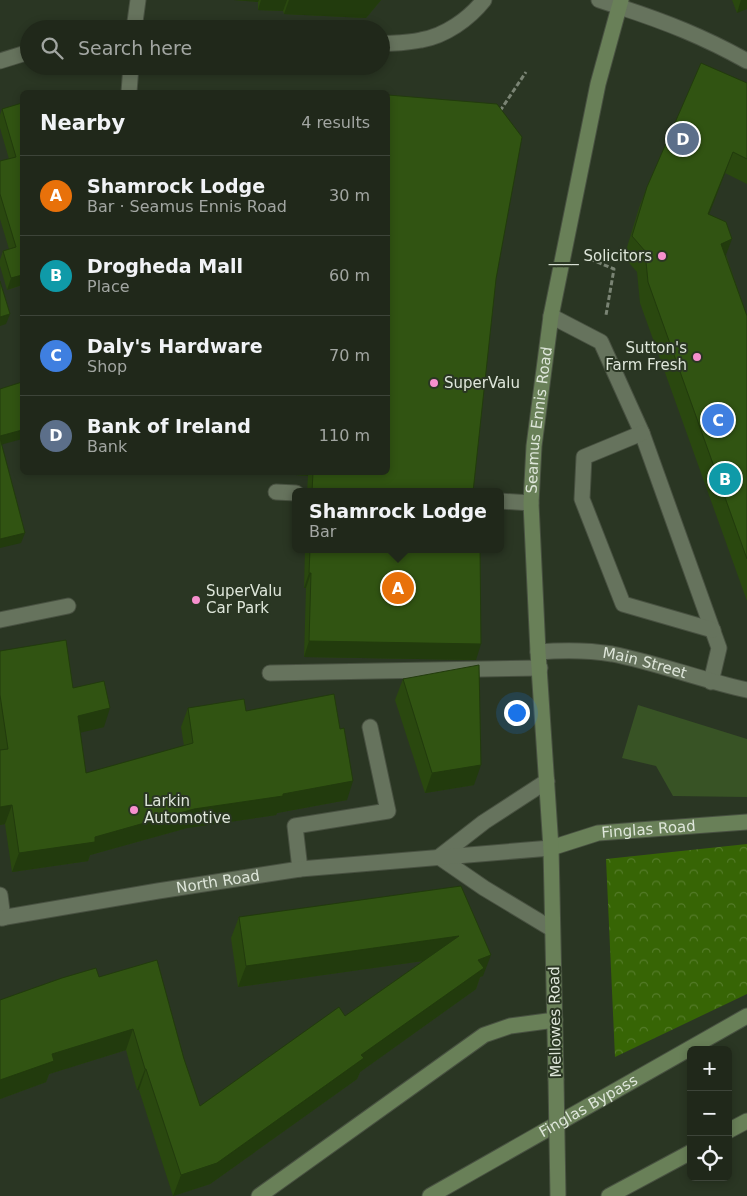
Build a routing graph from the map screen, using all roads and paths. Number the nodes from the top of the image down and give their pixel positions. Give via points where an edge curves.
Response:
1 (138, 0) edge
2 (484, 0) edge
3 (599, 0) edge
4 (620, 3) edge
5 (135, 20) edge
6 (390, 43) edge
7 (20, 55) edge
8 (747, 61) edge
9 (0, 62) edge
10 (526, 72) dead end
11 (130, 75) edge
12 (129, 90) edge
13 (499, 114) edge
14 (566, 250) junction
15 (551, 316) junction
16 (601, 342) junction
17 (642, 433) junction
18 (276, 492) dead end
19 (292, 493) edge
20 (504, 501) edge
21 (531, 503) junction
22 (68, 606) dead end
23 (0, 620) edge
24 (712, 630) junction
25 (538, 652) junction
26 (540, 668) junction
27 (270, 673) dead end
28 (711, 682) junction
29 (747, 690) edge
30 (370, 727) dead end
31 (547, 781) junction
32 (747, 822) edge
33 (551, 848) junction
34 (439, 857) junction
35 (300, 869) junction
36 (0, 895) edge
37 (2, 918) edge
38 (552, 929) junction
39 (747, 1016) edge
40 (555, 1020) junction
41 (747, 1121) edge
42 (732, 1129) edge
43 (687, 1154) edge
44 (259, 1196) edge
45 (430, 1196) edge
46 (558, 1196) edge
47 (609, 1196) edge

1 - 5 street
2 - 6 street via 465,20 442,33 422,40
3 - 4 street
4 - 8 street via 704,38
4 - 14 main road, Seamus Ennis Road via 598,84
7 - 9 street
10 - 13 path
11 - 12 street
14 - 15 main road, Seamus Ennis Road
14 - 16 path via 614,269
15 - 16 street
15 - 21 main road, Seamus Ennis Road via 534,446
16 - 17 street
17 - 24 street
17 - 24 street via 584,457 582,500 623,604
18 - 19 street
20 - 21 street
21 - 25 main road, Seamus Ennis Road
22 - 23 street
24 - 28 street via 720,648
25 - 26 main road, Seamus Ennis Road
25 - 28 street, Main Street via 611,654
26 - 27 street
26 - 31 main road, Seamus Ennis Road
28 - 29 street, Main Street
30 - 35 street via 388,811 294,826
31 - 33 main road, Seamus Ennis Road
31 - 34 street via 484,822
32 - 33 main road, Finglas Road via 598,832
33 - 34 street, North Road
33 - 38 main road, Mellowes Road
34 - 35 street, North Road
34 - 38 street
35 - 37 street, North Road
36 - 37 street
38 - 40 main road, Mellowes Road
39 - 45 main road, Finglas Bypass
40 - 44 main road via 510,1026 484,1035
40 - 46 main road, Mellowes Road, bridge
41 - 42 main road
43 - 47 main road

